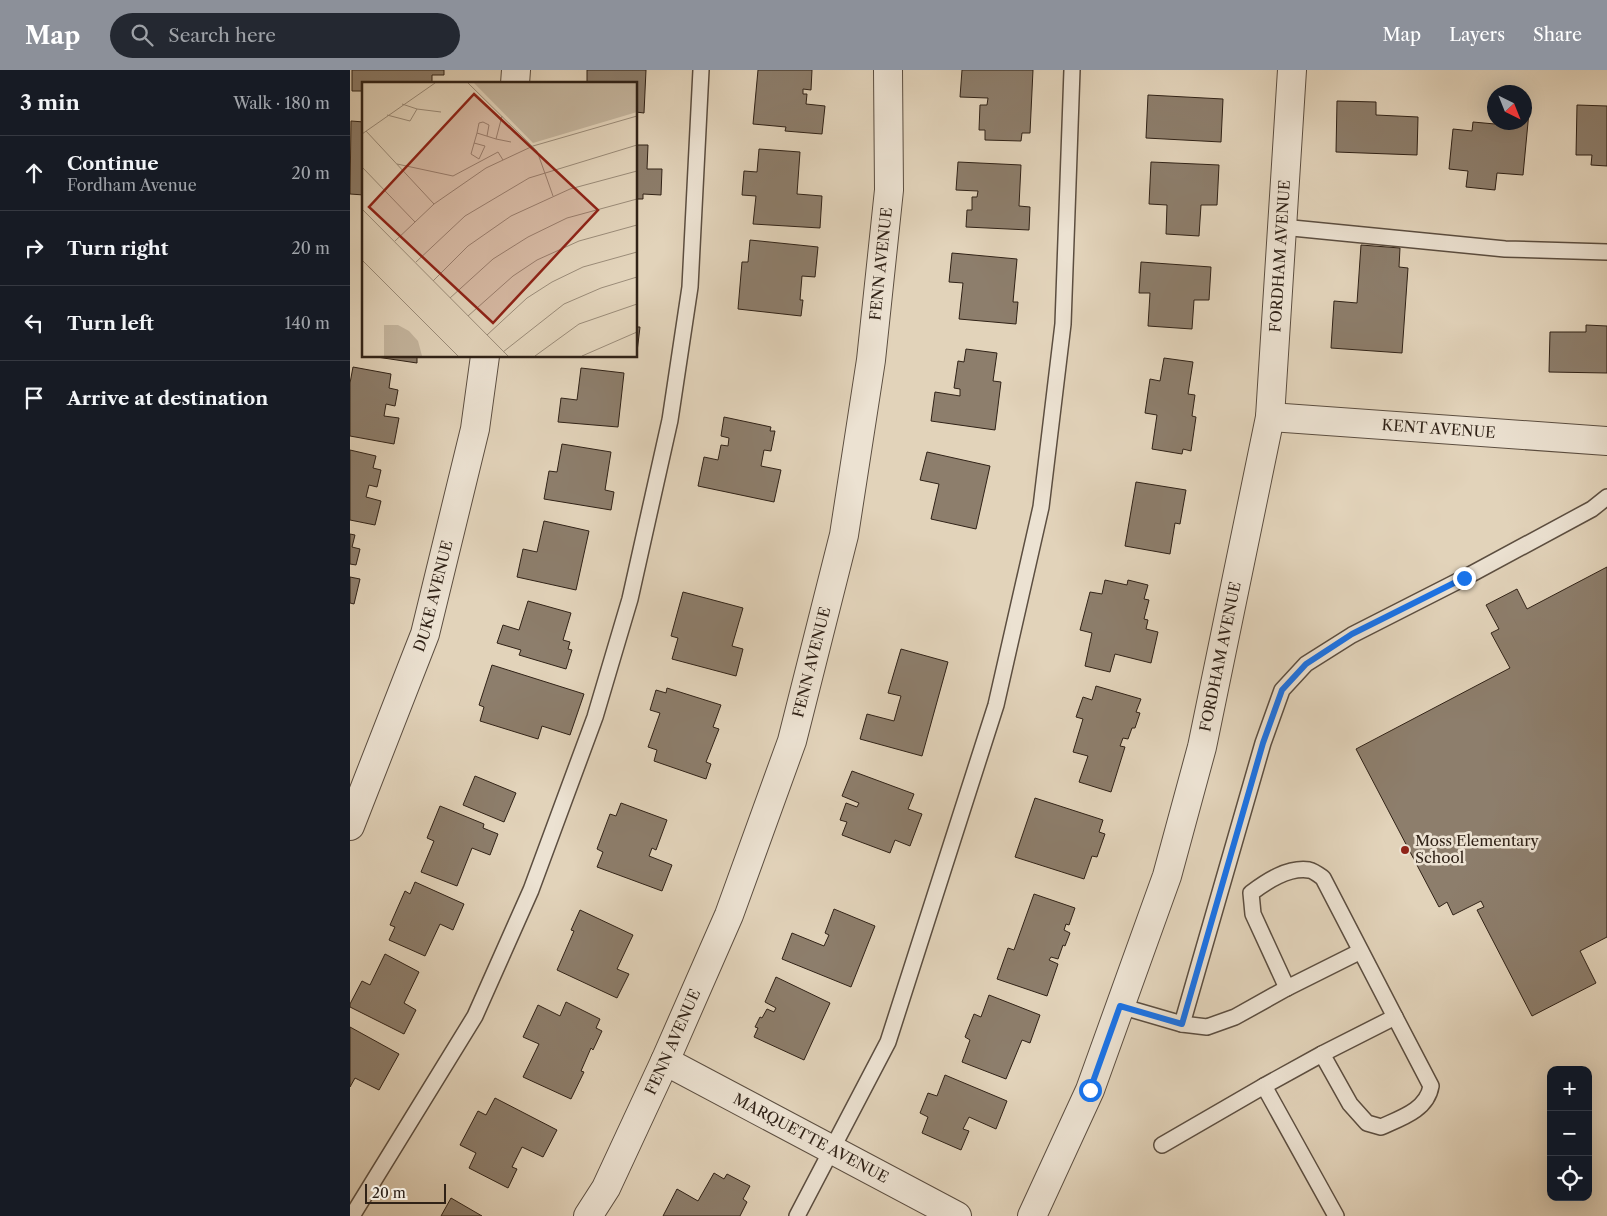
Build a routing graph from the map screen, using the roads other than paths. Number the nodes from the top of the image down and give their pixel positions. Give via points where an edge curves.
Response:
1 (700, 70) edge
2 (888, 70) edge
3 (1072, 70) edge
4 (1292, 70) edge
5 (1282, 227) junction
6 (1607, 252) edge
7 (485, 358) edge
8 (1270, 417) junction
9 (1607, 441) edge
10 (1607, 496) edge
11 (350, 826) edge
12 (1361, 951) junction
13 (1287, 988) junction
14 (1120, 1006) junction
15 (1395, 1017) junction
16 (1182, 1024) junction
17 (1322, 1054) junction
18 (665, 1060) junction
19 (1264, 1086) junction
20 (1162, 1145) dead end
21 (832, 1150) junction
22 (352, 1216) edge
23 (588, 1216) edge
24 (796, 1216) edge
25 (957, 1216) edge
26 (1032, 1216) edge
27 (1336, 1216) edge

1 - 22 lane via 690,287 670,420 630,599 595,717 531,890 475,1016
2 - 18 street, FENN AVENUE via 889,190 871,360 844,535 792,740 729,915
3 - 21 lane via 1063,324 1042,507 996,705 888,1042
4 - 5 street, FORDHAM AVENUE
5 - 6 lane via 1505,249
5 - 8 street, FORDHAM AVENUE
7 - 11 street, DUKE AVENUE via 475,429 425,634
8 - 9 street, KENT AVENUE
8 - 14 street, FORDHAM AVENUE via 1202,747 1167,876
10 - 16 lane via 1583,513 1464,578 1352,634 1306,664 1282,690 1263,743
12 - 13 lane
12 - 13 lane via 1323,878 1310,870 1289,872 1267,881 1251,893 1253,914
12 - 15 lane
13 - 16 lane via 1235,1017 1207,1027
14 - 16 lane
14 - 26 street, FORDHAM AVENUE via 1090,1090
15 - 17 lane
15 - 17 lane via 1431,1086 1429,1096 1414,1112 1381,1127 1367,1124 1350,1104
17 - 19 lane
18 - 21 street, MARQUETTE AVENUE
18 - 23 street, FENN AVENUE via 606,1188
19 - 20 lane
19 - 27 lane
21 - 24 lane
21 - 25 street, MARQUETTE AVENUE

